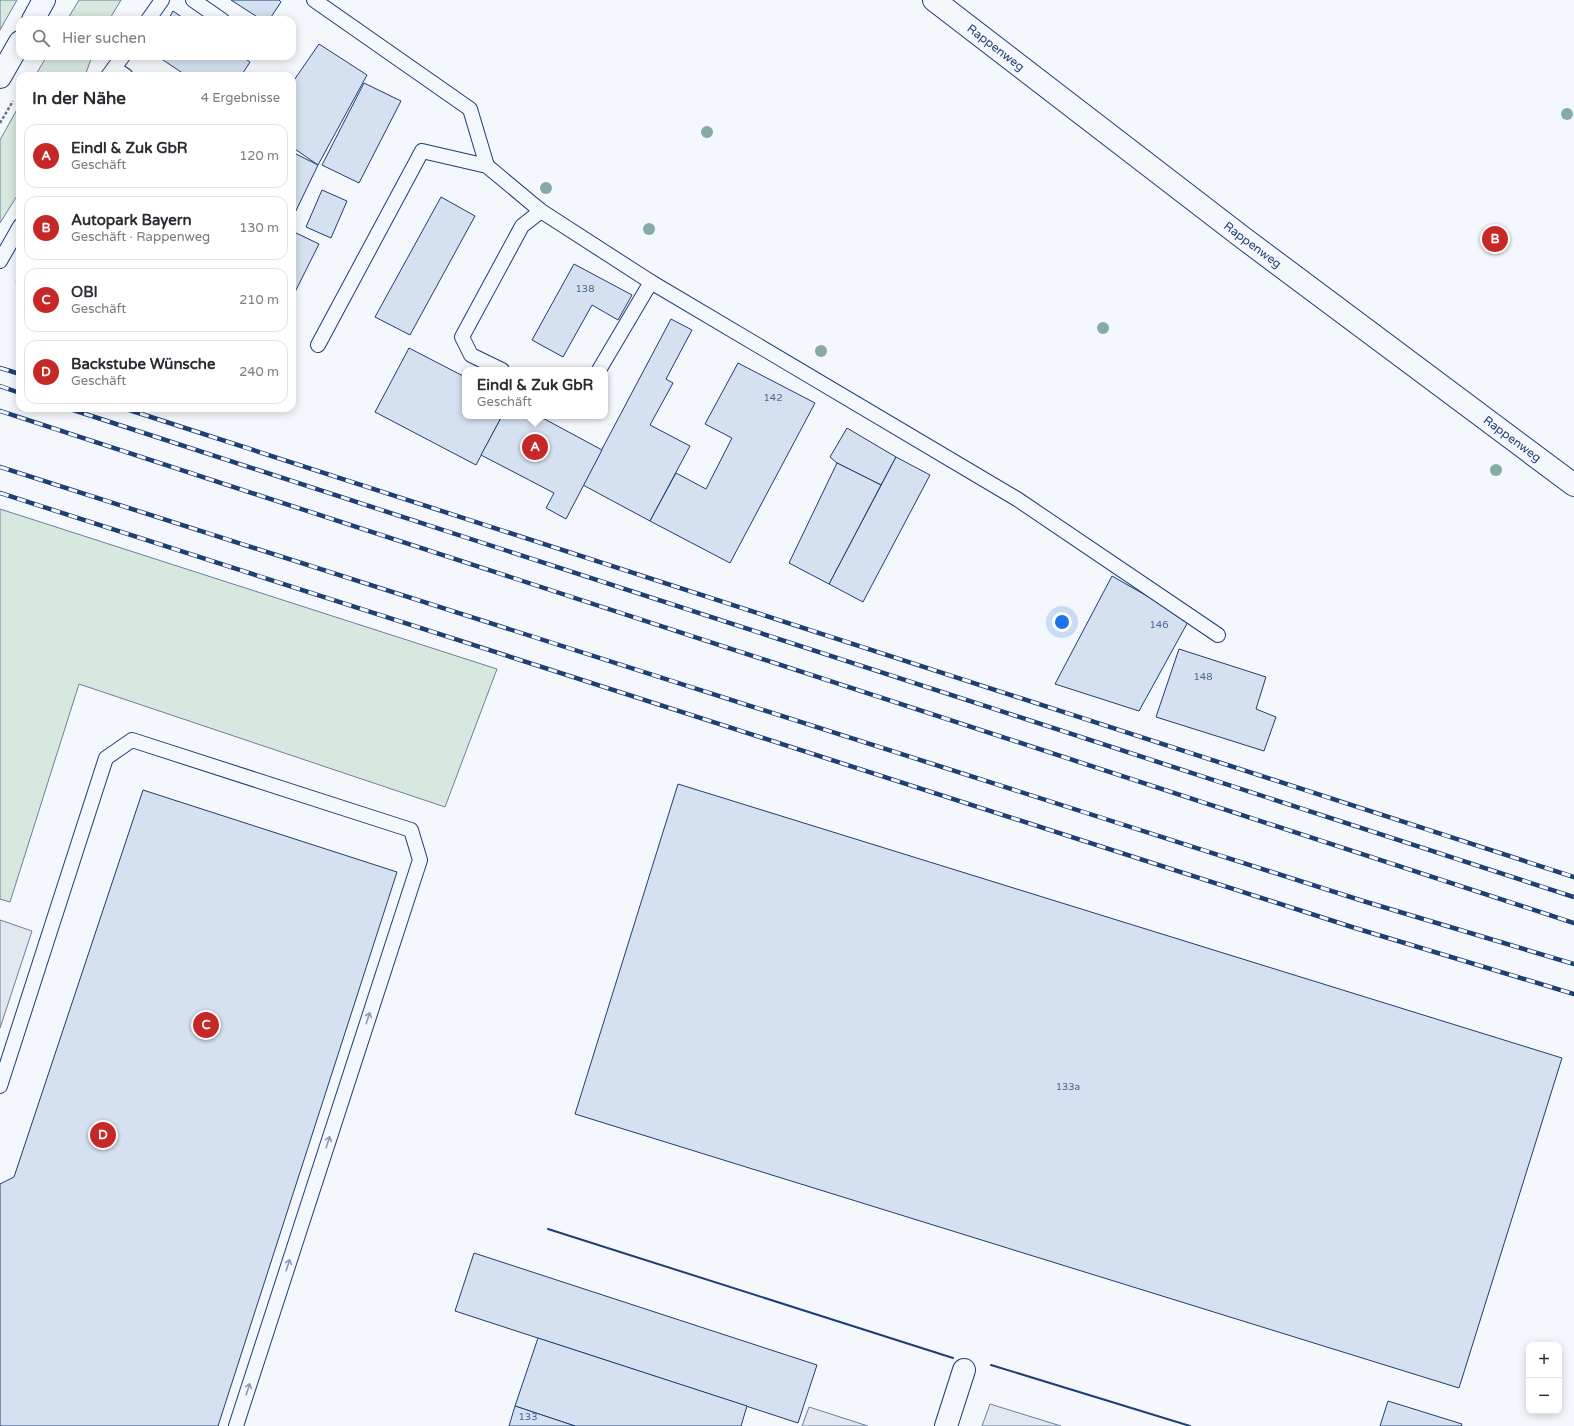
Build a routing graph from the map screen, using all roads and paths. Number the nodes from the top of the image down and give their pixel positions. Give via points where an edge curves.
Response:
1 (44, 0) edge
2 (162, 0) edge
3 (193, 0) edge
4 (314, 0) edge
5 (934, 0) edge
6 (35, 16) edge
7 (151, 16) edge
8 (216, 16) edge
9 (16, 49) edge
10 (121, 60) edge
11 (116, 72) edge
12 (0, 77) edge
13 (16, 96) edge
14 (0, 123) edge
15 (487, 166) junction
16 (541, 212) junction
17 (16, 233) edge
18 (0, 261) edge
19 (651, 282) junction
20 (318, 345) dead end
21 (496, 367) edge
22 (601, 367) edge
23 (1574, 485) edge
24 (1218, 635) dead end
25 (0, 1086) edge
26 (964, 1370) dead end
27 (236, 1426) edge
28 (946, 1426) edge

1 - 6 street
2 - 7 lane
3 - 8 lane
4 - 15 lane via 470,109
5 - 23 street, Rappenweg via 1242,237
9 - 12 street
10 - 11 lane
13 - 14 path
15 - 16 lane
15 - 20 lane via 422,151
16 - 19 lane
16 - 21 lane via 522,226 462,337 471,355
17 - 18 lane
19 - 22 lane
19 - 24 lane via 1017,499
27 -> 25 lane via 420,860 411,830 132,740 106,758
26 - 28 street

